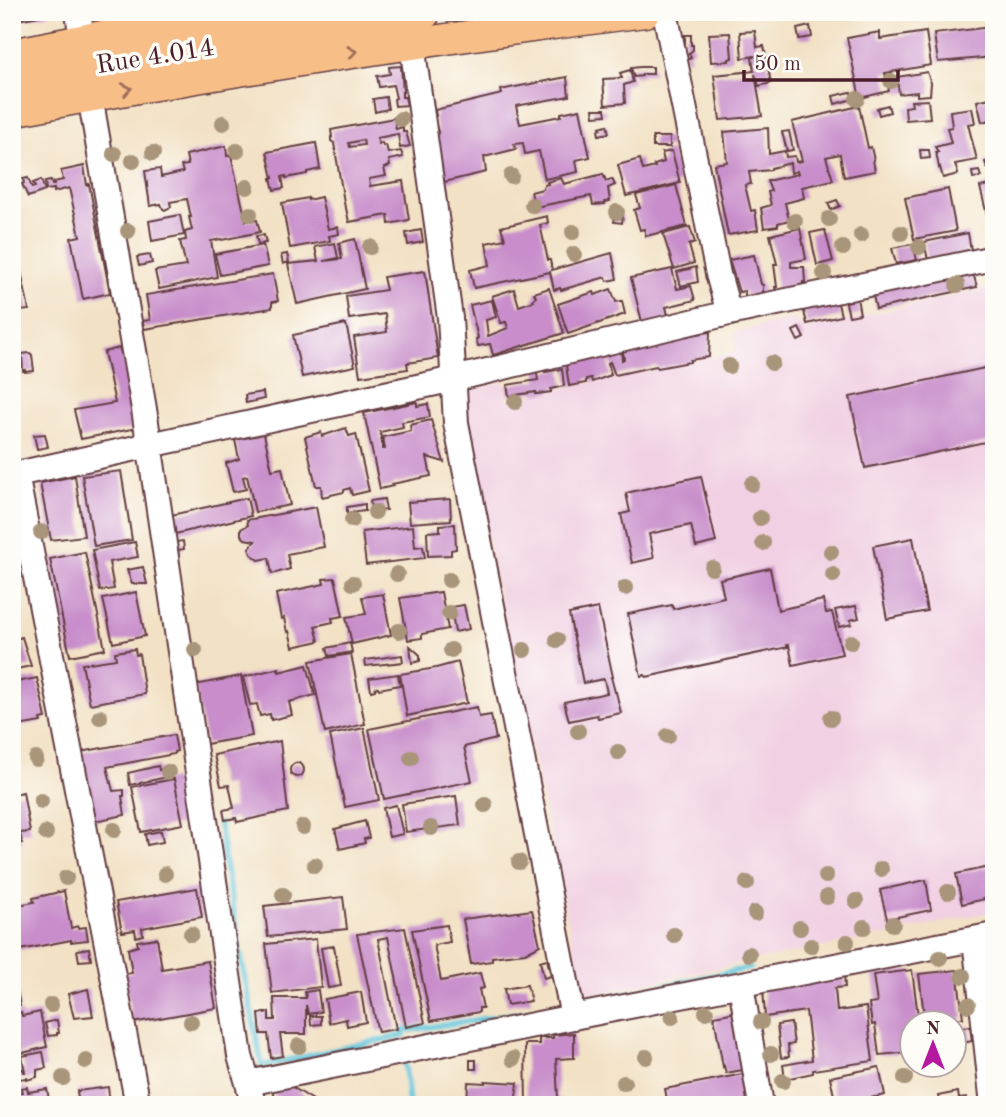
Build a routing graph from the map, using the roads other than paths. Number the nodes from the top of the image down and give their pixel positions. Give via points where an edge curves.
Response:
1 (250, 12) edge
2 (645, 12) edge
3 (666, 12) edge
4 (80, 26) edge
5 (418, 28) edge
6 (12, 54) edge
7 (12, 82) edge
8 (90, 96) junction
9 (12, 111) edge
10 (994, 258) edge
11 (729, 313) junction
12 (454, 379) junction
13 (149, 444) junction
14 (14, 475) edge
15 (984, 937) edge
16 (741, 985) junction
17 (573, 1017) junction
18 (251, 1094) edge
19 (138, 1105) edge
20 (761, 1105) edge
21 (993, 1105) edge

1 - 4 main road via 127,31
2 - 5 main road
3 - 11 street
4 - 6 main road
5 - 7 highway, Rue 4.014 via 99,64
8 -> 5 main road
5 - 12 street
8 - 9 main road
8 - 13 street
10 - 11 street
11 - 12 street
12 - 13 street
12 - 17 street via 456,423
13 - 14 street
13 - 18 street via 240,1056
14 - 19 street
15 - 16 street
15 - 21 street
16 - 17 street
16 - 20 street
17 - 18 street

